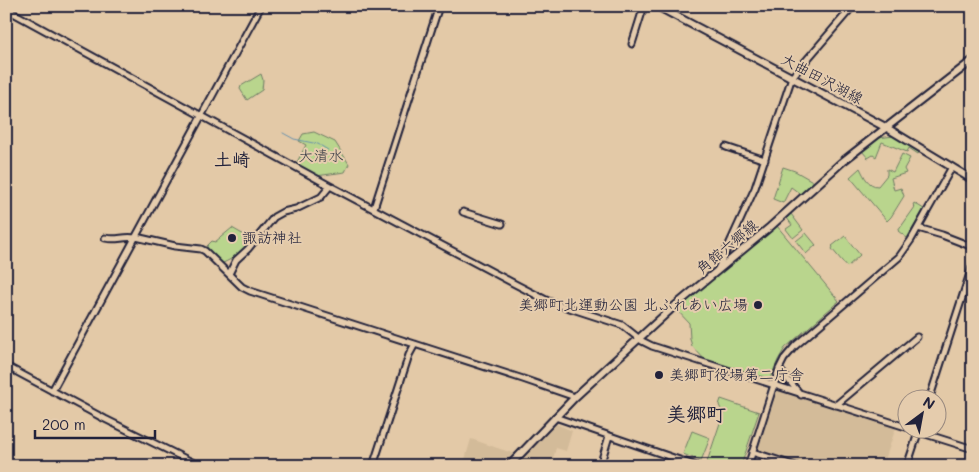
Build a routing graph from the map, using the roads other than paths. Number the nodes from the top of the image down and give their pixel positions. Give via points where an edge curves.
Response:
1 (261, 6) edge
2 (439, 6) edge
3 (644, 6) edge
4 (657, 6) edge
5 (853, 6) edge
6 (6, 9) edge
7 (632, 44) dead end
8 (973, 60) edge
9 (792, 77) junction
10 (201, 116) junction
11 (887, 128) junction
12 (726, 148) dead end
13 (765, 160) junction
14 (952, 167) junction
15 (973, 180) edge
16 (330, 186) junction
17 (374, 208) junction
18 (463, 212) dead end
19 (502, 224) dead end
20 (918, 228) junction
21 (135, 237) junction
22 (105, 238) dead end
23 (973, 247) edge
24 (973, 264) edge
25 (717, 272) junction
26 (229, 274) junction
27 (917, 337) dead end
28 (638, 338) junction
29 (416, 344) junction
30 (6, 366) edge
31 (779, 368) junction
32 (773, 386) junction
33 (932, 390) edge
34 (52, 391) junction
35 (802, 395) junction
36 (575, 397) junction
37 (836, 405) junction
38 (555, 418) junction
39 (896, 424) edge
40 (609, 436) junction
41 (914, 440) edge
42 (946, 440) edge
43 (973, 449) edge
44 (752, 452) junction
45 (200, 466) edge
46 (373, 466) edge
47 (509, 466) edge
48 (600, 466) edge
49 (696, 466) edge
50 (748, 466) edge
51 (796, 466) edge
52 (907, 466) edge

1 - 10 street
2 - 17 street
3 - 7 street
4 - 9 main road, 大曲田沢湖線
5 - 9 street
6 - 10 street
8 - 11 main road, 角館六郷線
9 - 11 main road, 大曲田沢湖線
9 - 13 street
10 - 16 street
10 - 21 street
11 - 14 main road, 大曲田沢湖線
11 - 25 main road, 角館六郷線 via 842,162
12 - 13 street
13 - 25 street
14 - 15 main road, 大曲田沢湖線
14 - 20 street
16 - 17 street
16 - 26 street via 321,197 274,217 236,260
17 - 28 street via 540,297 622,325
18 - 19 street
20 - 23 street
20 - 31 street via 899,257 795,346
21 - 22 street
21 - 26 street via 201,249
21 - 34 street
24 - 33 street
25 - 28 main road, 角館六郷線
26 - 29 street via 250,291
27 - 37 street
28 - 32 street via 652,346
28 - 36 main road, 角館六郷線
29 - 36 street
29 - 46 street via 409,355
30 - 34 street
31 - 32 street
31 - 35 street
32 - 35 street
32 - 44 street
34 - 45 street
35 - 37 street
36 - 38 main road, 角館六郷線
37 - 39 street
38 - 40 street
38 - 47 main road, 角館六郷線
40 - 48 street
40 - 49 street
41 - 52 street
42 - 43 street
44 - 50 street
44 - 51 street

